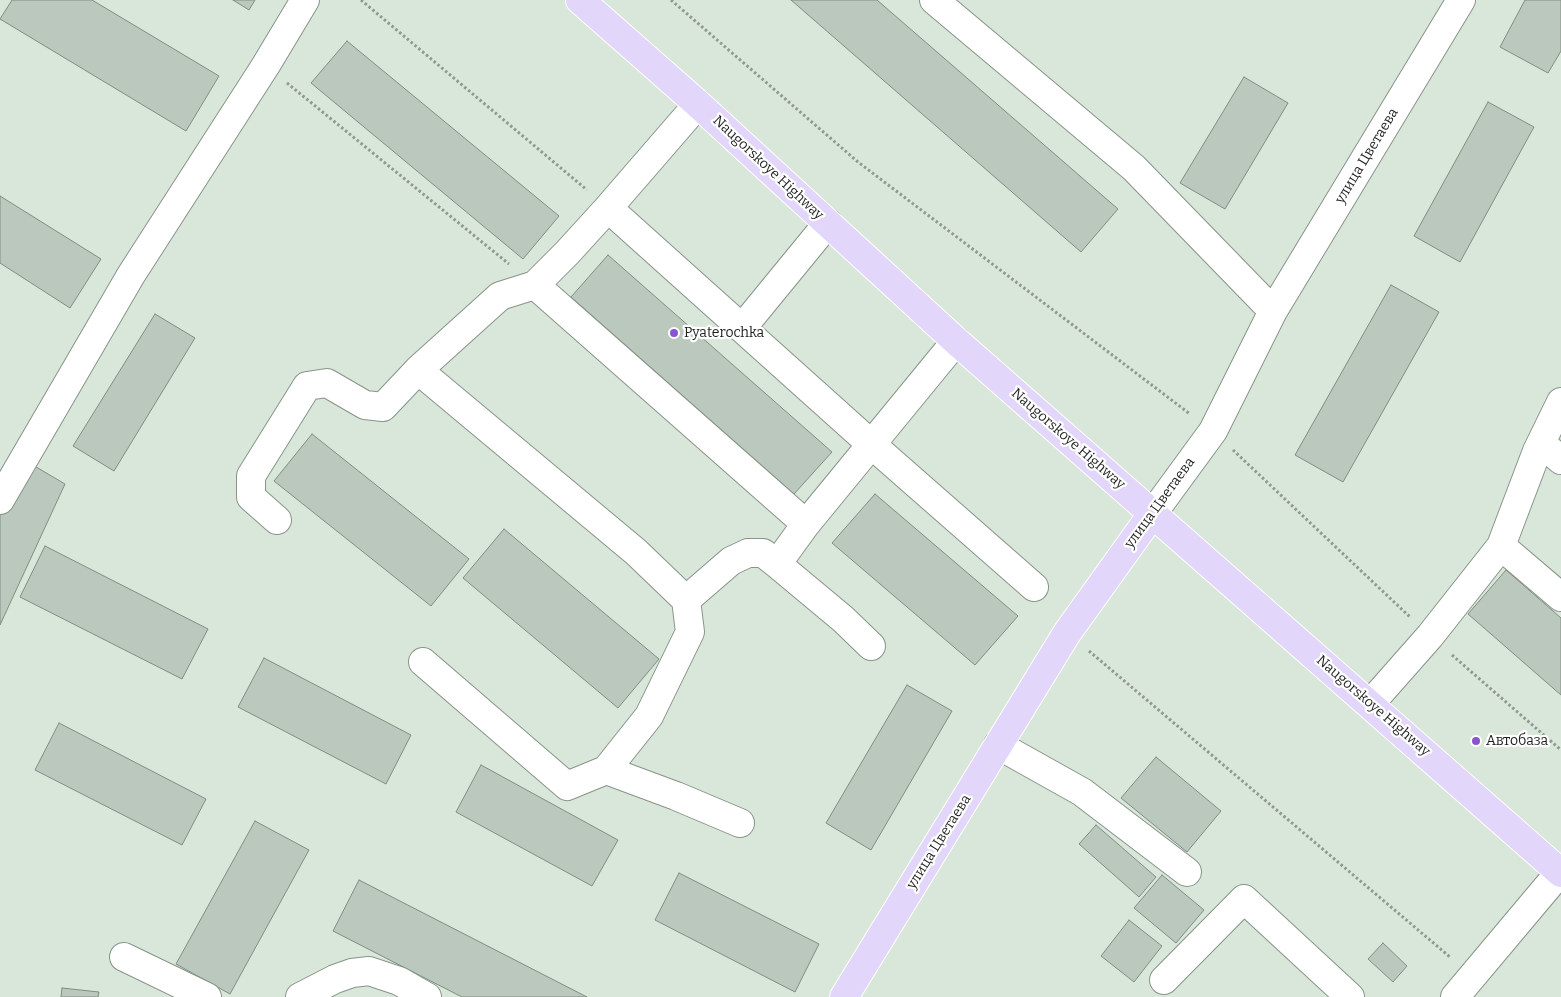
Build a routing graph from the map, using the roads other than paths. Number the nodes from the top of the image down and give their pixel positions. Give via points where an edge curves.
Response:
1 (305, 0) edge
2 (580, 0) edge
3 (934, 0) edge
4 (1461, 0) edge
5 (698, 104) junction
6 (608, 208) junction
7 (828, 223) junction
8 (535, 285) junction
9 (1273, 311) junction
10 (742, 328) junction
11 (956, 341) junction
12 (418, 370) junction
13 (1561, 402) edge
14 (871, 444) junction
15 (1551, 451) edge
16 (0, 500) edge
17 (1153, 513) junction
18 (277, 520) dead end
19 (806, 524) junction
20 (1501, 546) junction
21 (777, 564) junction
22 (1034, 587) dead end
23 (1561, 597) edge
24 (686, 600) junction
25 (871, 646) dead end
26 (423, 662) dead end
27 (1370, 704) junction
28 (998, 745) junction
29 (606, 770) junction
30 (740, 823) dead end
31 (1187, 872) dead end
32 (1560, 873) edge
33 (124, 957) dead end
34 (1164, 980) dead end
35 (207, 997) edge
36 (300, 997) edge
37 (427, 997) edge
38 (844, 997) edge
39 (1350, 997) edge
40 (1455, 997) edge

1 - 16 street via 131,274
2 - 5 main road, Naugorskoye Highway
3 - 9 street via 1134,168
4 - 9 street, улица Цветаева
5 - 6 street
5 - 7 main road, Naugorskoye Highway
6 - 8 street
6 - 10 street
7 - 10 street
7 - 11 main road, Naugorskoye Highway
8 - 12 street via 500,296
8 - 19 street
9 - 17 street, улица Цветаева via 1213,431
10 - 14 street
11 - 14 street
11 - 17 main road, Naugorskoye Highway
12 - 18 street via 383,407 365,405 327,383 307,386 251,476 251,497
12 - 24 street via 636,552
13 - 15 street
14 - 19 street
14 - 22 street
15 - 20 street
17 - 27 main road, Naugorskoye Highway
17 - 28 main road, улица Цветаева via 1067,633
19 - 21 street
20 - 23 street
20 - 27 street via 1430,636
21 - 24 street via 763,553 748,553 731,561
21 - 25 street
24 - 29 street via 690,632 649,716
26 - 29 street via 567,786
27 - 32 main road, Naugorskoye Highway
28 - 31 street via 1082,792
28 - 38 main road, улица Цветаева
29 - 30 street
32 - 40 street
33 - 35 street
34 - 39 street via 1244,899
36 - 37 street via 335,979 370,971

